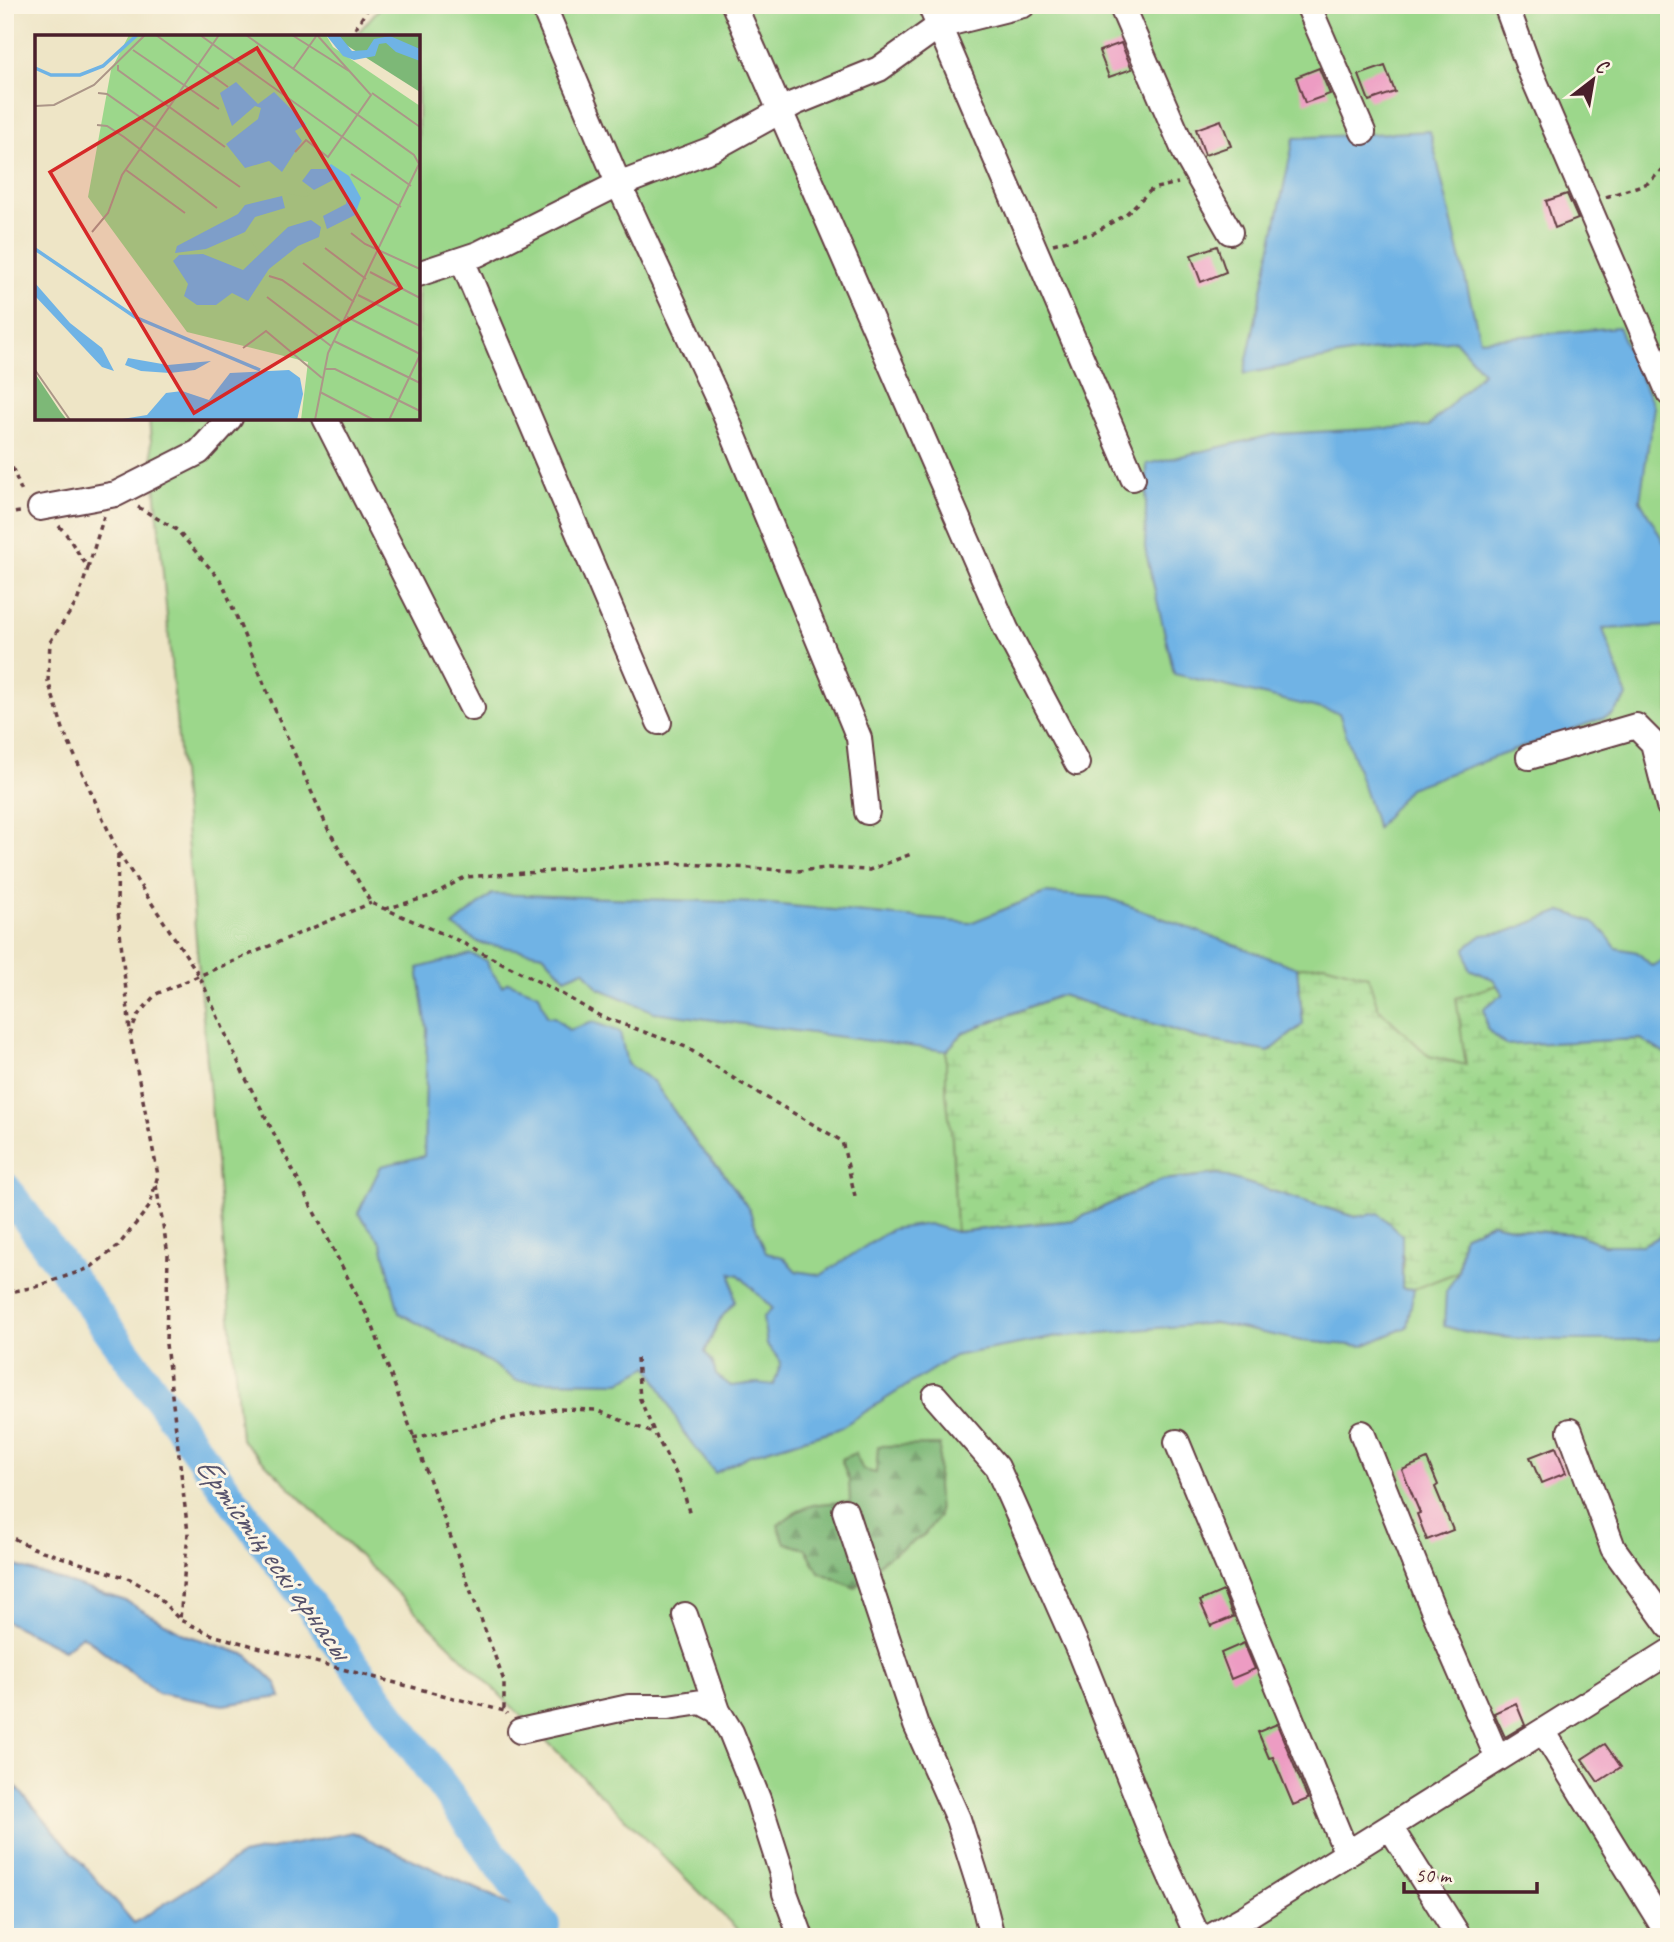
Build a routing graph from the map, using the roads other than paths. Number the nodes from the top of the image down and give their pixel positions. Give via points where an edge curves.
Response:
1 (543, 5) edge
2 (734, 5) edge
3 (1023, 5) edge
4 (1122, 5) edge
5 (1307, 5) edge
6 (1506, 5) edge
7 (934, 16) edge
8 (779, 111) junction
9 (1363, 132) dead end
10 (619, 185) junction
11 (1230, 232) dead end
12 (462, 260) junction
13 (420, 273) edge
14 (1669, 393) edge
15 (228, 420) edge
16 (326, 420) edge
17 (1133, 478) dead end
18 (32, 503) road end
19 (472, 708) dead end
20 (659, 722) dead end
21 (1529, 757) dead end
22 (1077, 763) dead end
23 (1669, 806) edge
24 (867, 812) dead end
25 (935, 1396) dead end
26 (1570, 1431) dead end
27 (1362, 1433) dead end
28 (1178, 1442) dead end
29 (845, 1511) dead end
30 (685, 1615) dead end
31 (1669, 1626) edge
32 (1669, 1652) edge
33 (718, 1711) junction
34 (512, 1721) road end
35 (1543, 1731) junction
36 (1498, 1759) junction
37 (1390, 1827) junction
38 (1347, 1854) junction
39 (1250, 1928) edge
40 (1669, 1936) edge
41 (801, 1937) edge
42 (992, 1937) edge
43 (1198, 1937) edge
44 (1210, 1937) edge
45 (1459, 1937) edge

1 - 10 street
2 - 8 street
3 - 7 street
4 - 11 street via 1186,155
5 - 9 street
6 - 14 street
7 - 8 street via 879,69
7 - 17 street
8 - 10 street via 712,149
8 - 22 street via 1006,629
10 - 12 street
10 - 24 street via 723,410 859,738
12 - 13 street
12 - 20 street
15 - 18 street via 199,452 110,495
16 - 19 street
21 - 23 street via 1636,726 1653,743
25 - 43 street via 997,1467
26 - 31 street via 1614,1548
27 - 36 street
28 - 38 street
29 - 42 street via 916,1726 958,1819
30 - 33 street
32 - 35 street
33 - 34 street via 701,1702
33 - 41 street via 758,1799
35 - 36 street
35 - 40 street
36 - 37 street
37 - 38 street
37 - 45 street
38 - 39 street
39 - 44 street

